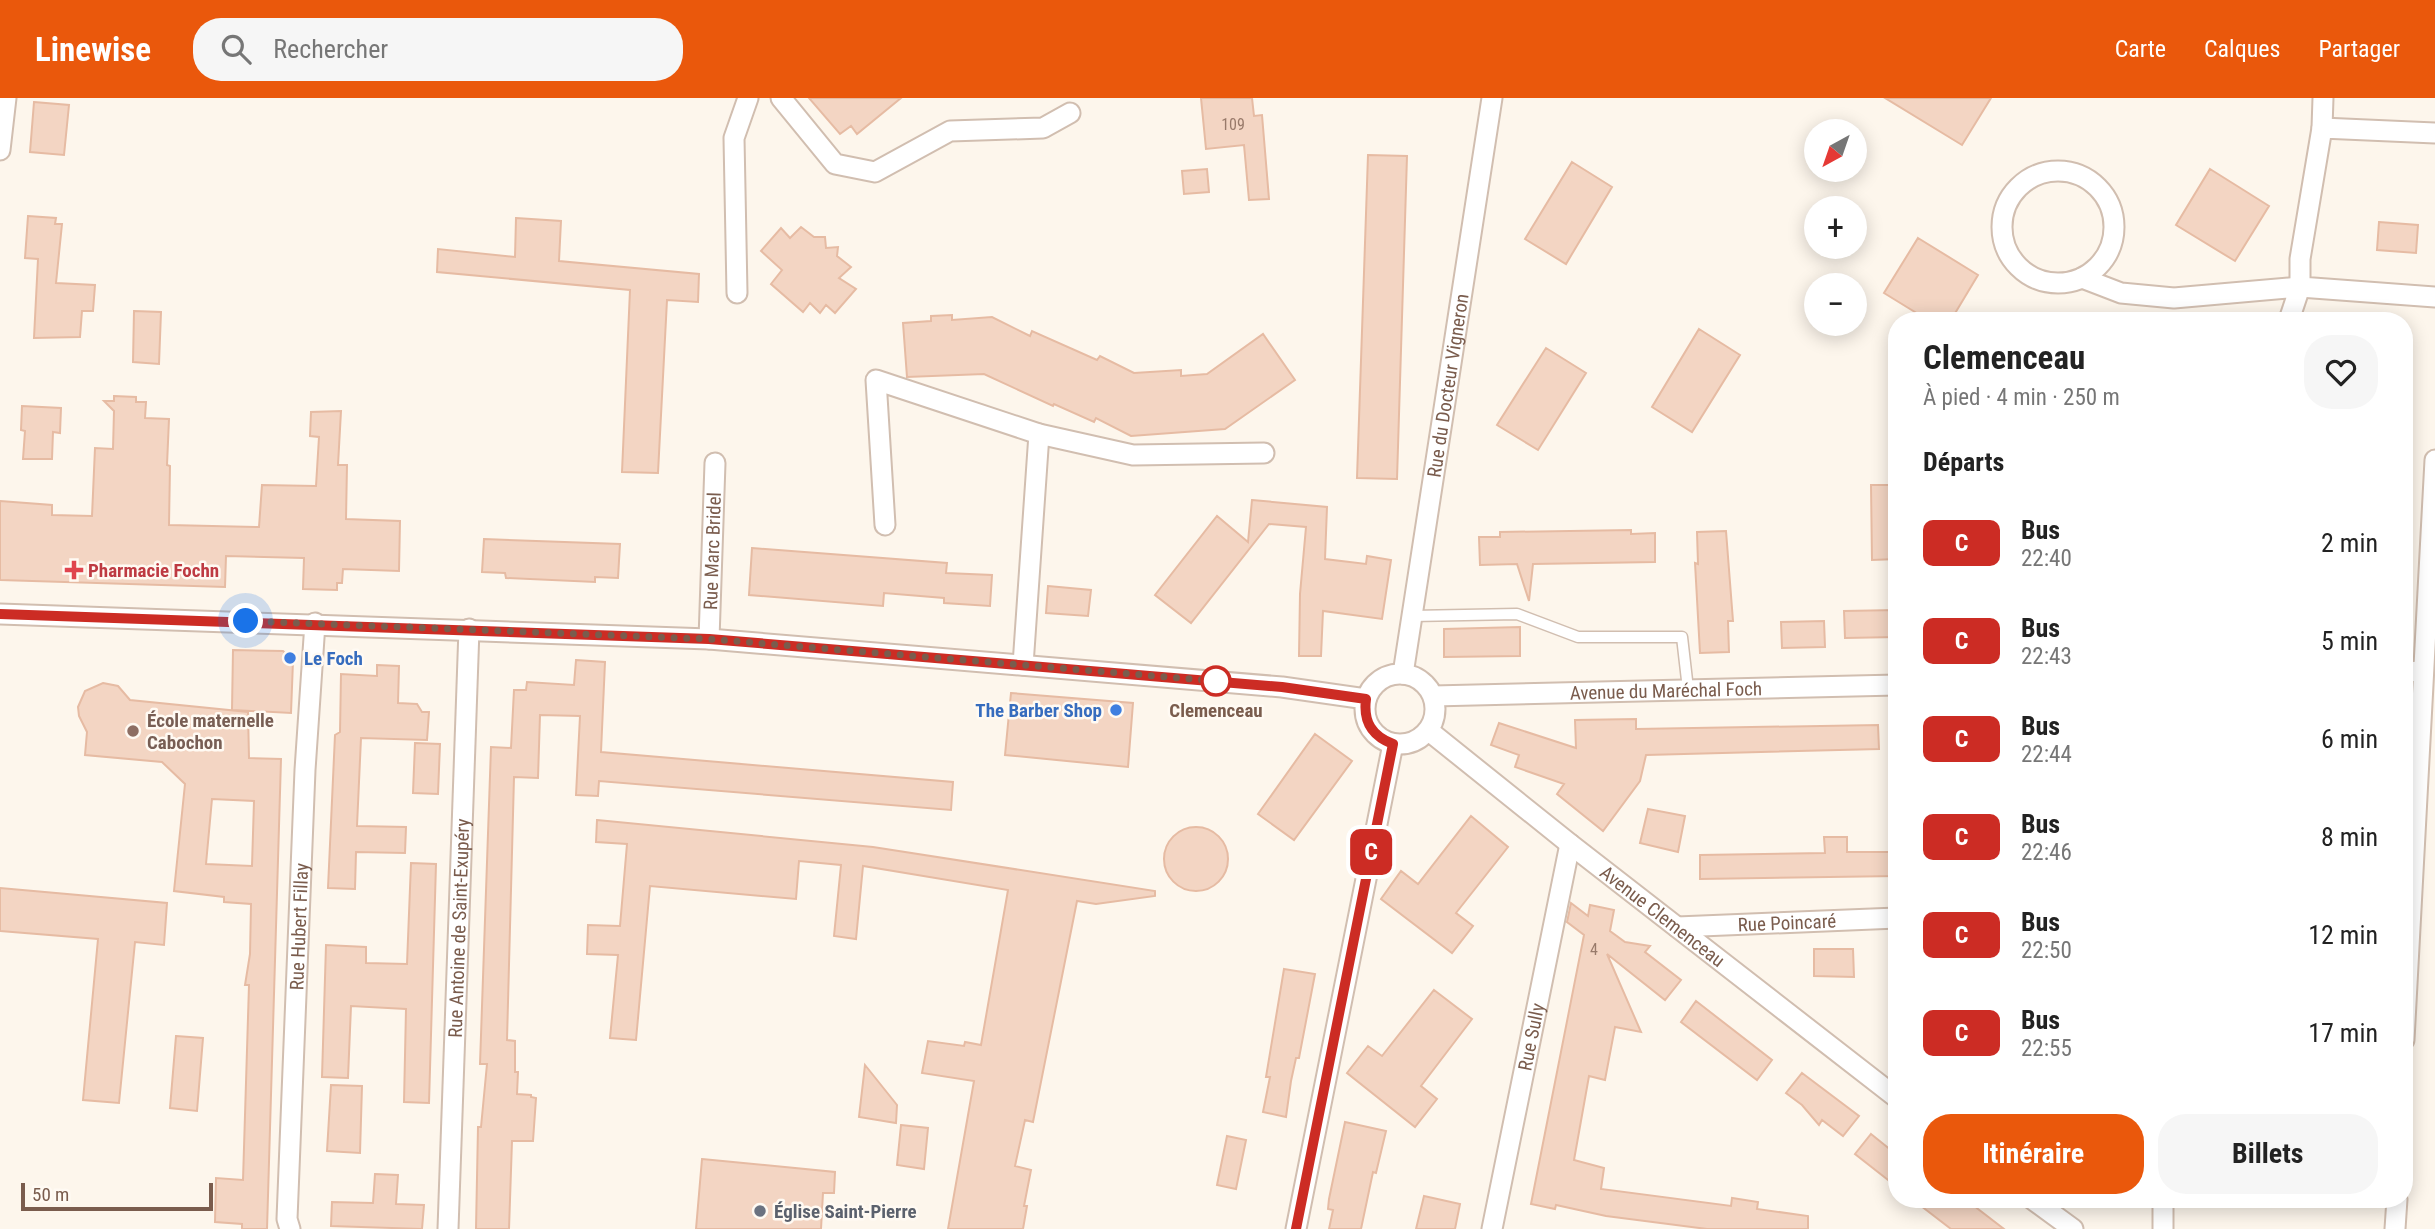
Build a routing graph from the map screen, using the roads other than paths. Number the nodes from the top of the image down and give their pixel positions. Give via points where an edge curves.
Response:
1 (6, 98) edge
2 (748, 98) edge
3 (781, 98) edge
4 (1492, 98) edge
5 (2323, 98) edge
6 (1070, 113) dead end
7 (2322, 128) junction
8 (2435, 133) edge
9 (0, 149) edge
10 (2082, 278) junction
11 (2300, 287) junction
12 (737, 293) dead end
13 (2435, 297) edge
14 (2292, 312) edge
15 (1039, 434) junction
16 (1264, 453) dead end
17 (2435, 460) edge
18 (715, 463) dead end
19 (885, 525) dead end
20 (0, 614) edge
21 (1412, 616) junction
22 (314, 623) junction
23 (469, 629) junction
24 (709, 639) junction
25 (1023, 665) junction
26 (2413, 672) edge
27 (1403, 674) junction
28 (1888, 685) edge
29 (1688, 690) junction
30 (1433, 696) junction
31 (1366, 699) junction
32 (1429, 731) junction
33 (1393, 744) junction
34 (1570, 844) junction
35 (1888, 918) edge
36 (1677, 927) junction
37 (1888, 1091) edge
38 (2044, 1208) edge
39 (2163, 1208) edge
40 (2396, 1208) edge
41 (290, 1229) edge
42 (448, 1229) edge
43 (1296, 1229) edge
44 (1492, 1229) edge
45 (2073, 1229) edge
46 (2163, 1229) edge
47 (2395, 1229) edge

1 - 9 street
2 - 12 street via 734,138
3 - 6 street via 835,164 875,172 950,131 1043,128
4 - 21 street, Rue du Docteur Vigneron
5 - 7 street
7 - 8 street
7 - 11 street via 2300,259
10 - 10 street via 2107,254 2113,237 2108,203 2096,185 2076,174 2050,171 2033,176 2008,200 2001,221 2007,251 2030,277 2065,283
10 - 11 street via 2121,293 2175,298
11 - 13 street
11 - 14 street
15 - 16 street via 1133,454
15 - 19 street via 876,380
15 - 25 street
17 - 26 street
18 - 24 street, Rue Marc Bridel
20 - 22 street
21 - 27 street, Rue du Docteur Vigneron
21 - 29 lane via 1517,614 1578,637 1682,637
22 - 23 street
22 - 41 street, Rue Hubert Fillay via 293,1053
23 - 24 street
23 - 42 street, Rue Antoine de Saint-Exupéry
24 - 25 street
25 - 31 street via 1282,687
27 - 30 street via 1421,681
27 - 31 street via 1380,680
28 - 29 street, Avenue du Maréchal Foch
29 - 30 street, Avenue du Maréchal Foch
30 - 32 street via 1436,708
31 - 33 street via 1367,723 1373,733
32 - 33 street via 1413,743
32 - 34 street, Avenue Clemenceau
33 - 43 street
34 - 36 street, Avenue Clemenceau
34 - 44 street, Rue Sully
35 - 36 street, Rue Poincaré
36 - 37 street, Avenue Clemenceau
38 - 45 street
39 - 46 street
40 - 47 street

